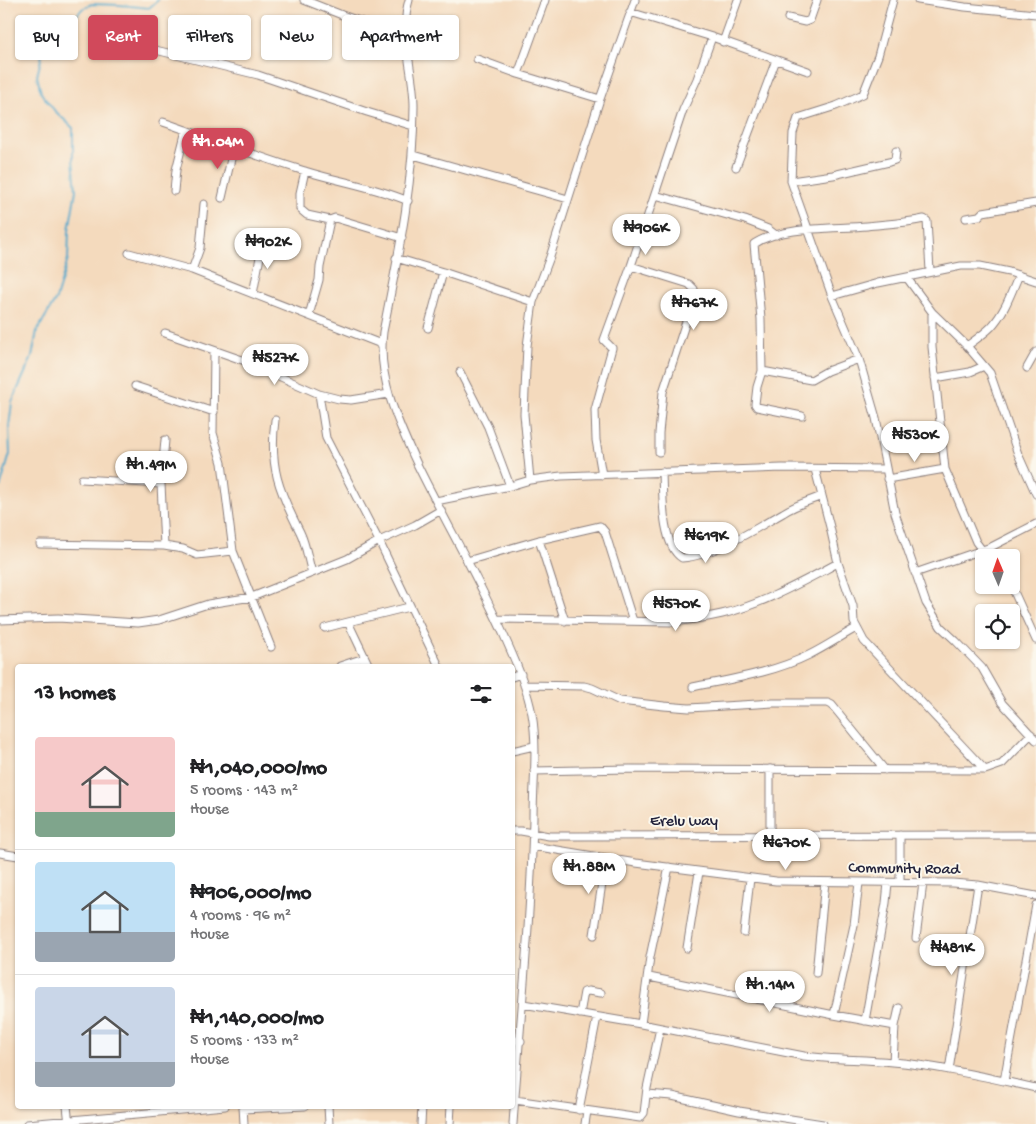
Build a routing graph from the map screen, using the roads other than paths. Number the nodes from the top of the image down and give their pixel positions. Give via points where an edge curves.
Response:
1 (304, 0) edge
2 (409, 0) edge
3 (635, 0) edge
4 (738, 0) edge
5 (817, 0) edge
6 (893, 0) edge
7 (918, 0) edge
8 (942, 0) edge
9 (542, 1) edge
10 (630, 12) junction
11 (1036, 13) edge
12 (342, 15) edge
13 (405, 15) edge
14 (788, 18) dead end
15 (712, 37) junction
16 (723, 42) junction
17 (158, 51) edge
18 (477, 59) dead end
19 (409, 60) edge
20 (776, 60) junction
21 (808, 71) dead end
22 (518, 74) junction
23 (600, 99) junction
24 (163, 122) dead end
25 (413, 126) junction
26 (186, 130) junction
27 (234, 146) junction
28 (896, 151) dead end
29 (413, 154) junction
30 (736, 166) dead end
31 (305, 171) junction
32 (791, 181) junction
33 (174, 192) dead end
34 (655, 196) junction
35 (222, 198) dead end
36 (568, 199) junction
37 (408, 201) junction
38 (1036, 202) edge
39 (204, 204) dead end
40 (966, 218) dead end
41 (330, 220) junction
42 (808, 229) junction
43 (776, 235) junction
44 (402, 238) junction
45 (262, 242) dead end
46 (129, 253) dead end
47 (396, 258) junction
48 (632, 266) junction
49 (192, 270) junction
50 (930, 271) junction
51 (443, 272) junction
52 (1019, 275) junction
53 (907, 278) junction
54 (1036, 281) edge
55 (252, 294) junction
56 (832, 296) junction
57 (533, 302) junction
58 (932, 312) junction
59 (309, 315) junction
60 (428, 328) dead end
61 (165, 333) dead end
62 (382, 344) junction
63 (967, 346) junction
64 (214, 351) junction
65 (1036, 352) edge
66 (858, 359) junction
67 (984, 366) junction
68 (1027, 368) dead end
69 (762, 371) junction
70 (460, 372) dead end
71 (935, 378) junction
72 (135, 386) dead end
73 (319, 394) junction
74 (388, 394) junction
75 (214, 412) junction
76 (802, 416) dead end
77 (275, 420) dead end
78 (165, 440) dead end
79 (659, 452) dead end
80 (815, 469) junction
81 (885, 469) junction
82 (945, 469) junction
83 (662, 472) junction
84 (602, 475) junction
85 (82, 479) dead end
86 (887, 479) junction
87 (530, 480) junction
88 (161, 484) junction
89 (510, 486) junction
90 (1036, 494) edge
91 (822, 496) junction
92 (436, 501) junction
93 (441, 510) junction
94 (1036, 524) edge
95 (539, 540) junction
96 (379, 541) junction
97 (40, 544) dead end
98 (164, 546) junction
99 (981, 549) edge
100 (984, 549) edge
101 (233, 551) junction
102 (975, 552) edge
103 (467, 561) junction
104 (838, 563) junction
105 (312, 573) junction
106 (915, 573) junction
107 (1014, 594) edge
108 (252, 597) junction
109 (409, 607) junction
110 (497, 619) junction
111 (0, 620) edge
112 (633, 620) junction
113 (565, 621) junction
114 (348, 622) junction
115 (325, 628) dead end
116 (856, 628) junction
117 (1036, 640) edge
118 (271, 647) dead end
119 (364, 658) junction
120 (346, 664) edge
121 (368, 664) edge
122 (437, 664) edge
123 (522, 674) junction
124 (515, 677) edge
125 (524, 685) junction
126 (693, 687) dead end
127 (1034, 737) edge
128 (534, 746) junction
129 (515, 750) edge
130 (770, 769) junction
131 (885, 770) junction
132 (985, 770) junction
133 (534, 771) junction
134 (515, 831) edge
135 (532, 834) junction
136 (770, 835) junction
137 (900, 835) junction
138 (1036, 835) edge
139 (532, 846) junction
140 (0, 853) edge
141 (15, 856) edge
142 (606, 858) junction
143 (669, 867) junction
144 (699, 872) junction
145 (750, 878) junction
146 (825, 882) junction
147 (900, 882) junction
148 (859, 883) junction
149 (888, 883) junction
150 (922, 883) junction
151 (978, 885) junction
152 (1036, 896) edge
153 (1036, 905) edge
154 (744, 933) dead end
155 (594, 935) dead end
156 (916, 938) dead end
157 (688, 948) dead end
158 (816, 973) dead end
159 (649, 976) junction
160 (601, 993) dead end
161 (523, 1004) junction
162 (899, 1008) dead end
163 (580, 1014) junction
164 (834, 1016) junction
165 (597, 1017) junction
166 (865, 1021) junction
167 (641, 1024) junction
168 (895, 1026) junction
169 (660, 1028) junction
170 (515, 1040) edge
171 (521, 1041) junction
172 (893, 1062) junction
173 (949, 1070) junction
174 (1004, 1081) junction
175 (1036, 1088) edge
176 (515, 1092) edge
177 (648, 1094) junction
178 (515, 1100) edge
179 (67, 1109) edge
180 (196, 1109) edge
181 (243, 1109) edge
182 (328, 1109) edge
183 (422, 1109) edge
184 (451, 1109) edge
185 (514, 1109) edge
186 (583, 1110) junction
187 (69, 1122) edge
188 (27, 1124) edge
189 (244, 1124) edge
190 (329, 1124) edge
191 (421, 1124) edge
192 (450, 1124) edge
193 (513, 1124) edge
194 (585, 1124) edge
195 (823, 1124) edge

1 - 12 street
2 - 13 street
3 - 10 street
4 - 16 street
5 - 14 street via 810,20
6 - 32 street via 878,56 863,94 798,118 793,133
7 - 11 street
8 - 11 street
9 - 22 street
10 - 15 street
10 - 23 street
15 - 16 street
15 - 34 street via 683,110
16 - 20 street
17 - 25 street via 258,75
18 - 22 street
19 - 25 street
20 - 21 street
20 - 30 street
22 - 23 street
23 - 36 street
24 - 26 street
25 - 29 street
26 - 27 street
26 - 33 street
27 - 31 street
27 - 35 street
28 - 32 street via 895,160 889,162
29 - 36 street
29 - 37 street
31 - 37 street
31 - 41 street via 300,209 307,215
32 - 42 street
34 - 43 street via 745,220
34 - 48 street
36 - 57 street
37 - 44 street
38 - 40 street
39 - 49 street via 200,248
41 - 44 street via 335,218
41 - 59 street
42 - 43 street
42 - 50 street via 924,219 927,221
42 - 56 street
43 - 69 street via 754,244
44 - 47 street
45 - 55 street
46 - 49 street
47 - 51 street
47 - 62 street
48 - 79 street via 689,284 694,289 694,298 664,392
48 - 84 street via 604,340 612,348 595,410
49 - 55 street
50 - 52 street via 980,266
50 - 53 street
51 - 57 street
51 - 60 street
52 - 54 street
52 - 63 street via 1000,316
53 - 56 street
53 - 58 street
55 - 59 street
56 - 66 street
57 - 87 street via 524,414
58 - 63 street
58 - 71 street
59 - 62 street
61 - 64 street
62 - 74 street
63 - 67 street
64 - 73 street
64 - 75 street
65 - 68 street
66 - 69 street via 811,380
66 - 81 street via 876,418
67 - 71 street
67 - 90 street via 990,373 1018,454
69 - 76 street via 757,387 757,408
70 - 89 street via 488,427
71 - 82 street
72 - 75 street
73 - 74 street via 339,400
73 - 96 street via 326,438
74 - 92 street
75 - 101 street via 213,433 222,463
77 - 105 street via 272,445 276,475 300,533
78 - 88 street
80 - 81 street
80 - 83 street
80 - 91 street
81 - 86 street
82 - 86 street
82 - 99 street
83 - 84 street
83 - 91 street via 664,521 674,550 682,558 699,555 746,535 784,512
84 - 87 street
85 - 88 street
86 - 106 street
87 - 89 street
88 - 98 street
89 - 92 street
91 - 104 street
92 - 93 street
93 - 96 street
93 - 103 street
94 - 100 street
95 - 103 street
95 - 112 street via 594,526 602,527
95 - 113 street
96 - 105 street
96 - 109 street
97 - 98 street
98 - 101 street via 197,555
101 - 108 street
102 - 106 street
103 - 110 street
104 - 112 street via 794,586 722,614 672,622
104 - 116 street
105 - 108 street
106 - 127 street via 935,619 982,668 1002,703
107 - 117 street
108 - 111 street via 208,604 138,623 58,618
108 - 118 street
109 - 114 street
109 - 122 street
110 - 113 street
110 - 123 street
112 - 113 street
114 - 115 street
114 - 119 street
116 - 126 street via 792,662
116 - 132 street via 864,641
119 - 120 street
119 - 121 street
123 - 124 street
123 - 125 street
125 - 128 street via 532,715
125 - 131 street via 584,686 620,701 689,708 828,703
127 - 132 street via 1002,764
128 - 129 street
128 - 133 street
130 - 131 street
130 - 133 street
130 - 136 street
131 - 132 street
133 - 135 street
134 - 135 street, Erelu way
135 - 136 street, Erelu way
135 - 139 street
136 - 137 street, Erelu way
137 - 138 street, Erelu way
137 - 147 street
139 - 142 street, Community Road
139 - 161 street
140 - 141 street
142 - 143 street, Community Road
142 - 155 street
143 - 144 street, Community Road
143 - 159 street
144 - 145 street, Community Road
144 - 157 street
145 - 146 street, Community Road
145 - 154 street
146 - 148 street, Community Road
146 - 158 street
147 - 149 street, Community Road
147 - 150 street, Community Road
148 - 149 street, Community Road
148 - 164 street via 854,925
149 - 166 street
150 - 151 street, Community Road
150 - 156 street
151 - 152 street, Community Road
151 - 173 street
153 - 174 street
159 - 164 street
159 - 167 street
160 - 163 street via 584,992
161 - 163 street
161 - 171 street
162 - 168 street
163 - 165 street
164 - 166 street
165 - 167 street
165 - 186 street
166 - 168 street
167 - 169 street
168 - 172 street
169 - 172 street via 823,1058
169 - 177 street
170 - 171 street
171 - 176 street
172 - 173 street
173 - 174 street
174 - 175 street
177 - 186 street via 644,1113 638,1118
177 - 195 street
178 - 186 street
179 - 187 street
180 - 187 street
181 - 189 street
182 - 190 street
183 - 191 street
184 - 192 street
185 - 193 street
186 - 194 street
187 - 188 street

